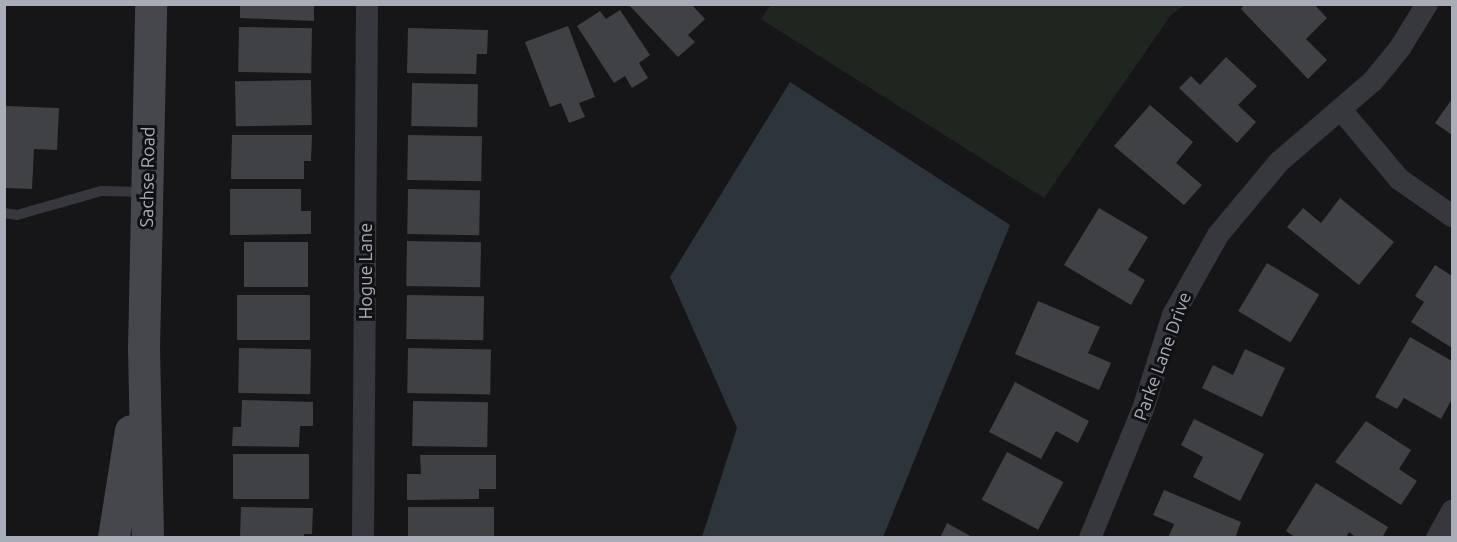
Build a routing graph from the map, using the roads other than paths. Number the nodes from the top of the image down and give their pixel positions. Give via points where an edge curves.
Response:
1 (151, 4) edge
2 (367, 4) edge
3 (1427, 4) edge
4 (1342, 111) junction
5 (147, 192) junction
6 (4, 213) edge
7 (1452, 216) edge
8 (144, 350) junction
9 (1452, 511) edge
10 (114, 537) edge
11 (148, 537) edge
12 (363, 537) edge
13 (1090, 537) edge
14 (1437, 537) edge

1 - 5 main road, Sachse Road
2 - 12 street, Hogue Lane
3 - 4 street, Parke Lane Drive via 1400,48
4 - 7 street via 1399,179
4 - 13 street, Parke Lane Drive via 1279,162 1251,192 1190,281 1173,315 1143,409
5 - 6 lane via 101,191 16,215
5 - 8 main road, Sachse Road
8 - 10 main road, Sachse Road
8 - 11 main road, Sachse Road
9 - 14 street

